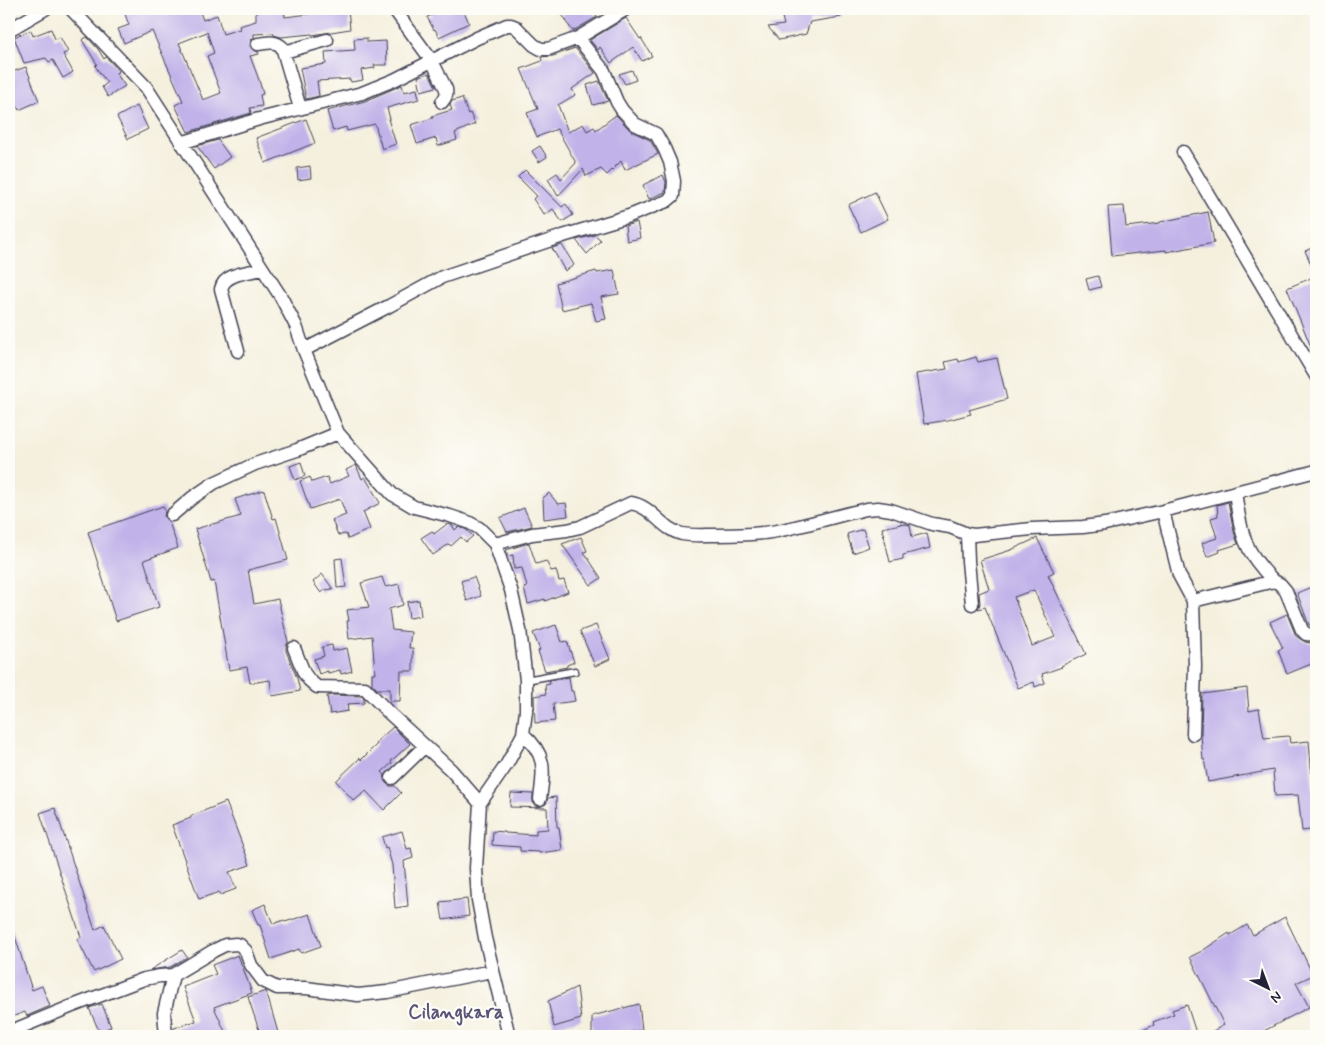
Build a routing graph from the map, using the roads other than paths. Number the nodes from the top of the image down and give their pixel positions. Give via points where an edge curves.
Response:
1 (46, 9) edge
2 (70, 9) edge
3 (394, 9) edge
4 (626, 9) edge
5 (9, 30) edge
6 (578, 38) junction
7 (327, 40) dead end
8 (258, 44) dead end
9 (284, 52) junction
10 (432, 61) junction
11 (442, 102) dead end
12 (300, 108) junction
13 (181, 144) junction
14 (1183, 152) dead end
15 (263, 269) junction
16 (304, 350) junction
17 (238, 351) dead end
18 (1316, 376) edge
19 (338, 433) junction
20 (1316, 471) edge
21 (1235, 492) junction
22 (1164, 511) junction
23 (172, 515) dead end
24 (967, 534) junction
25 (495, 544) junction
26 (1274, 580) junction
27 (1193, 601) junction
28 (972, 604) dead end
29 (1316, 635) edge
30 (294, 648) dead end
31 (575, 671) dead end
32 (526, 680) junction
33 (523, 734) junction
34 (1192, 734) dead end
35 (425, 746) junction
36 (392, 778) dead end
37 (540, 799) dead end
38 (480, 803) junction
39 (492, 970) junction
40 (173, 975) junction
41 (9, 1032) edge
42 (166, 1036) edge
43 (509, 1036) edge

1 - 5 street
2 - 13 street via 141,81
3 - 10 street
4 - 6 street
6 - 10 street via 541,49 516,27 507,25
6 - 16 street via 604,71 622,110 636,124 656,134 670,162 673,196 630,216 442,277
7 - 9 street
8 - 9 street via 274,42
9 - 12 street
10 - 11 street via 447,93
10 - 12 street via 362,93
12 - 13 street
13 - 15 street
14 - 18 street
15 - 16 street via 289,310
15 - 17 street via 238,274 222,284
16 - 19 street
19 - 23 street via 214,483
19 - 25 street via 392,494 414,507 468,522
20 - 21 street
21 - 22 street
21 - 26 street via 1247,547
22 - 24 street via 1083,527
22 - 27 street via 1179,575
24 - 25 street via 878,508 776,532 694,536 671,530 644,508 631,503 580,527 532,534
24 - 28 street
25 - 32 street via 517,614
26 - 27 street
26 - 29 street via 1286,590 1302,630
27 - 34 street
30 - 35 street via 304,673 317,687 365,688
31 - 32 lane
32 - 33 street
33 - 37 street via 537,748 541,758
33 - 38 street
35 - 36 street
35 - 38 street
38 - 39 street via 476,868 478,900
39 - 40 street via 358,996 306,988 277,988 263,980 251,965 246,951 236,944 213,950
39 - 43 street
40 - 41 street via 144,979
40 - 42 street via 164,1013

